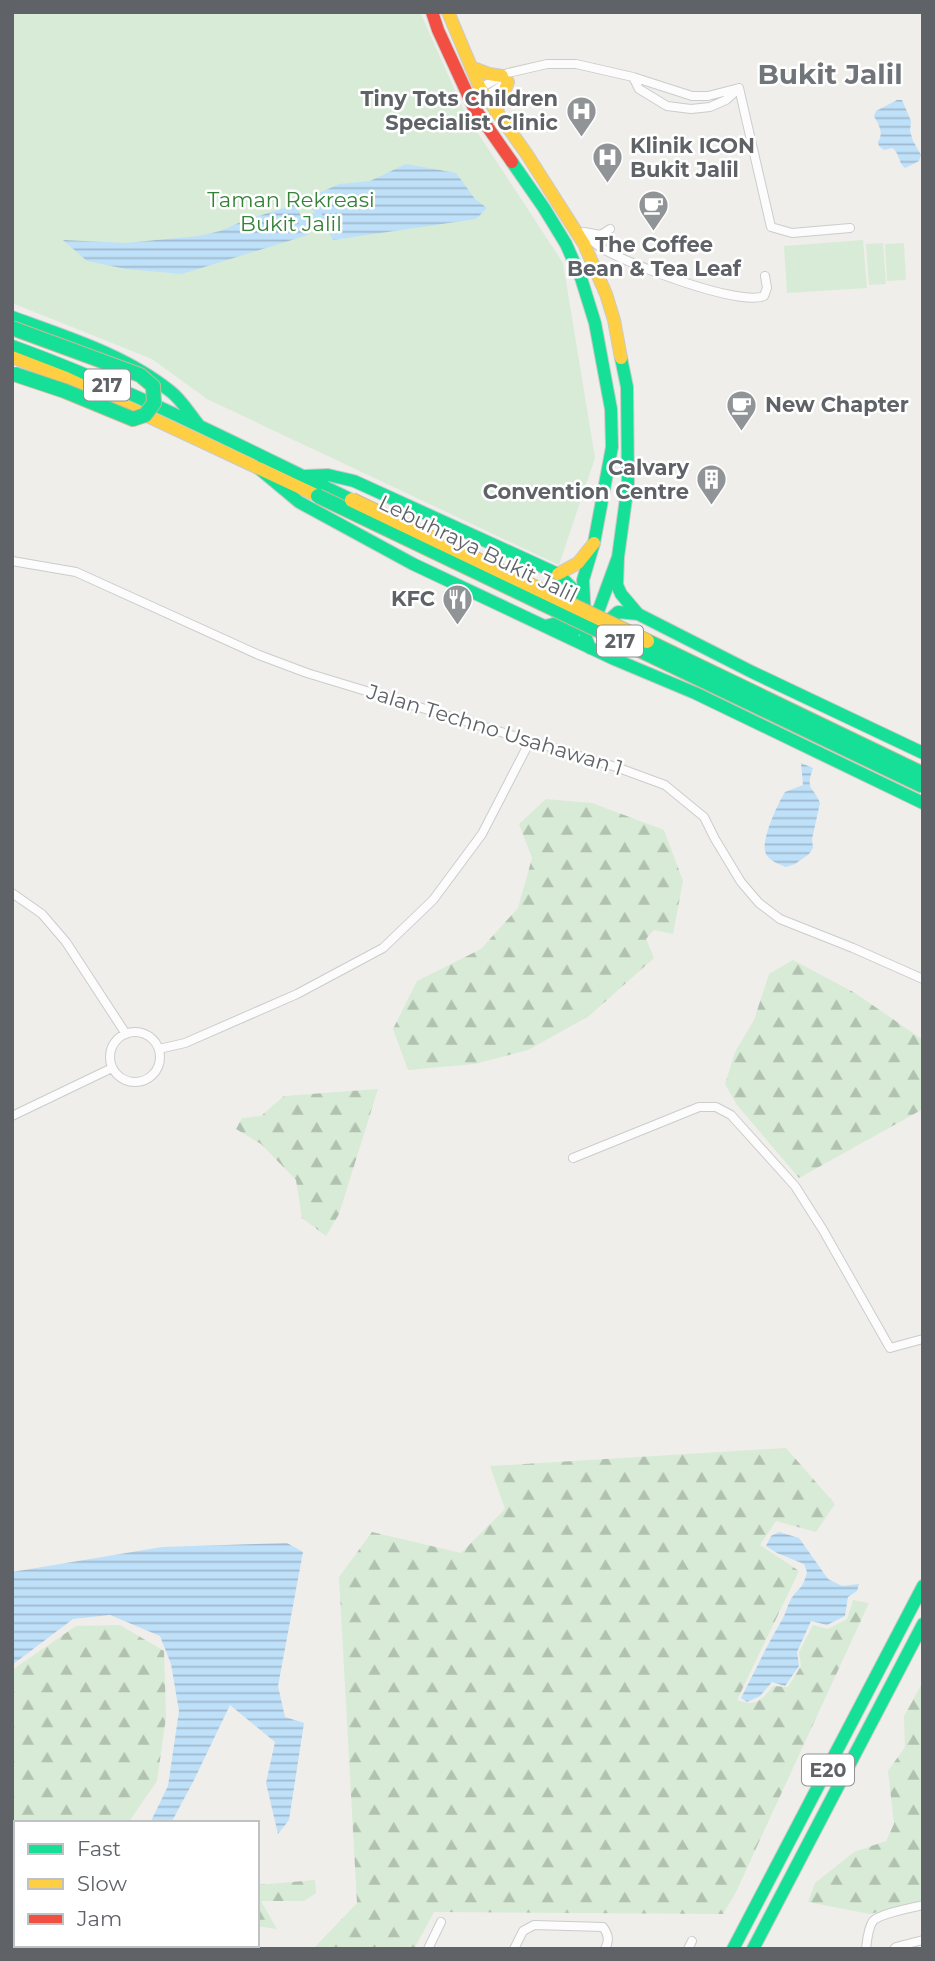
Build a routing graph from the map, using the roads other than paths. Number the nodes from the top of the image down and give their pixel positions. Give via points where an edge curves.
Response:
1 (432, 12) edge
2 (448, 12) edge
3 (471, 67) junction
4 (633, 77) junction
5 (505, 79) junction
6 (461, 82) junction
7 (739, 88) junction
8 (481, 94) junction
9 (496, 111) junction
10 (481, 118) junction
11 (578, 228) junction
12 (850, 228) dead end
13 (610, 229) dead end
14 (618, 257) junction
15 (594, 267) junction
16 (765, 276) dead end
17 (12, 317) edge
18 (12, 328) edge
19 (12, 346) edge
20 (12, 357) edge
21 (13, 373) edge
22 (201, 428) junction
23 (257, 467) junction
24 (300, 476) junction
25 (594, 543) junction
26 (618, 557) junction
27 (12, 561) edge
28 (558, 574) junction
29 (583, 580) junction
30 (608, 587) junction
31 (638, 614) junction
32 (586, 619) junction
33 (545, 626) junction
34 (560, 633) junction
35 (590, 648) junction
36 (614, 659) junction
37 (530, 741) junction
38 (923, 753) edge
39 (923, 774) edge
40 (923, 786) edge
41 (923, 803) edge
42 (12, 893) edge
43 (923, 979) edge
44 (126, 1034) junction
45 (159, 1049) junction
46 (112, 1068) junction
47 (12, 1116) edge
48 (573, 1158) dead end
49 (923, 1339) edge
50 (922, 1588) edge
51 (923, 1624) edge
52 (923, 1905) edge
53 (441, 1922) dead end
54 (923, 1940) edge
55 (428, 1949) edge
56 (514, 1949) edge
57 (605, 1949) edge
58 (733, 1949) edge
59 (753, 1949) edge
60 (866, 1949) edge
61 (894, 1949) edge

1 - 6 main road
2 - 3 main road
3 - 5 main road
3 - 8 main road
4 - 5 street via 576,64 547,64
4 - 7 street via 692,96
4 - 7 street via 639,89 667,106 691,109 726,100
5 - 8 street
5 - 9 main road
6 - 8 main road
6 - 10 main road
7 - 12 street via 771,227 792,233
8 - 9 main road
8 - 10 main road
9 - 11 main road
10 - 25 main road via 566,244 595,323 612,433
11 - 13 street via 601,235
11 - 14 street
11 - 15 main road
14 - 15 street via 606,257
14 - 16 street via 666,278 739,296 764,296
15 - 26 main road via 614,320 627,387 628,484
17 - 22 main road via 140,370 172,392
18 - 21 main road, bridge via 140,375 153,386 155,401 148,414 133,419
19 - 22 main road, Lebuhraya Bukit Jalil / 217 via 70,367
20 - 23 main road, Lebuhraya Bukit Jalil / 217
22 - 24 main road, Lebuhraya Bukit Jalil / 217
23 - 33 main road via 310,509 412,564
23 - 40 main road, Lebuhraya Bukit Jalil / 217, bridge
24 - 28 main road via 328,475 354,481
24 - 39 main road, Lebuhraya Bukit Jalil / 217, bridge
25 - 28 main road via 578,563
25 - 29 main road
26 - 30 main road
26 - 31 main road via 617,585
27 - 37 street, Jalan Techno Usahawan 1 via 76,572 307,674
28 - 33 main road via 578,594 581,609 570,620
29 - 30 main road via 597,592
29 - 32 main road
30 - 32 main road via 598,609
31 - 36 main road via 618,611 607,622 605,639
31 - 38 main road
32 - 34 main road via 573,632
32 - 35 main road
33 - 34 main road
34 - 35 main road
35 - 36 main road
36 - 41 main road
37 - 43 street, Jalan Techno Usahawan 1 via 665,785 704,817 741,882 780,919
37 - 45 street via 482,834 433,900 383,948 297,994 186,1043
42 - 44 street via 42,914 66,942
44 - 45 street via 142,1033
44 - 46 street via 114,1044
45 - 46 street via 159,1066 141,1082 124,1079
46 - 47 street
48 - 49 street via 699,1107 724,1111 795,1186 890,1348
50 - 58 main road, E20
51 - 59 main road, E20
52 - 60 street via 873,1921
53 - 55 street
54 - 61 street
56 - 57 street via 523,1931 534,1925 603,1927 608,1934

